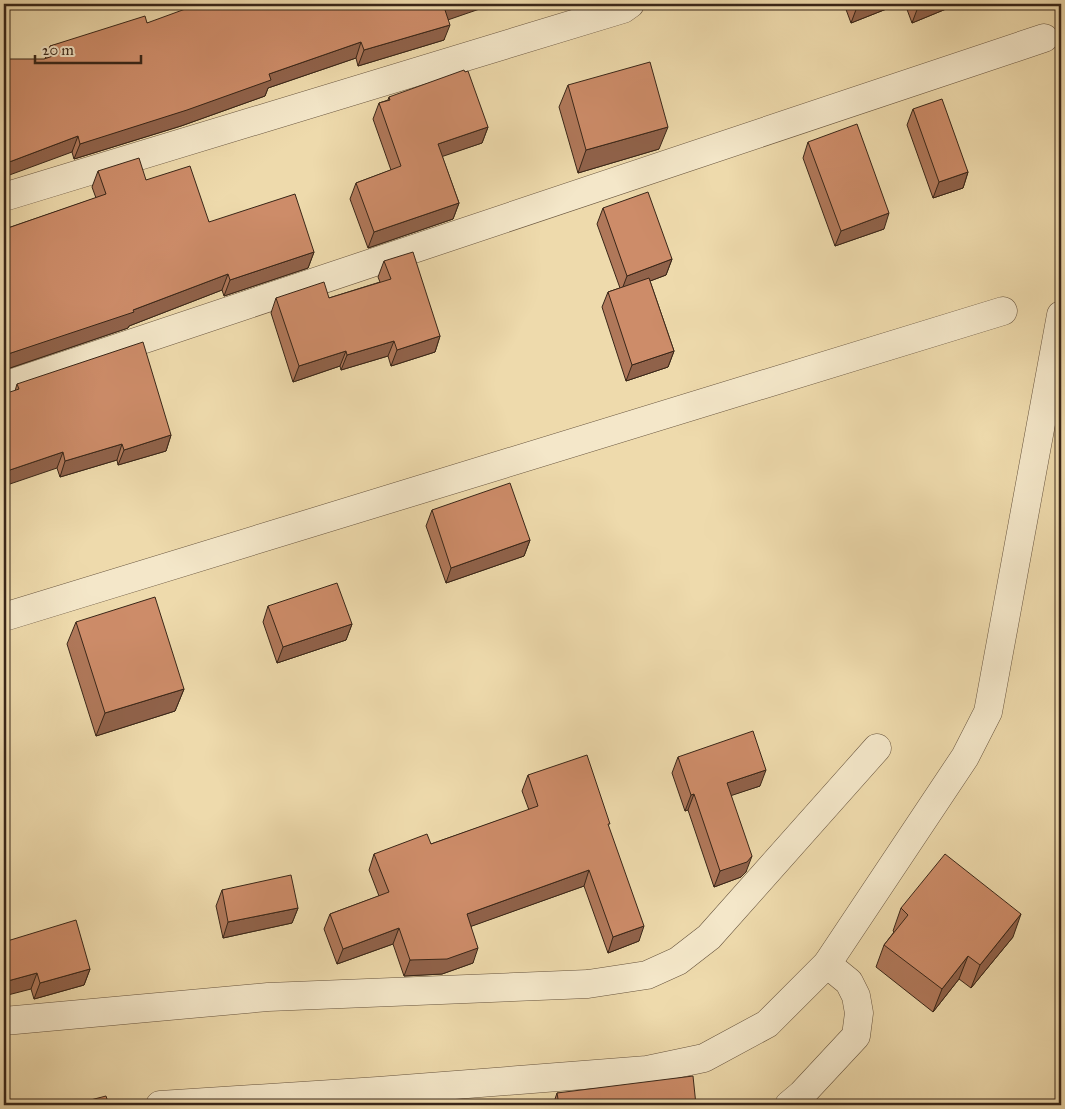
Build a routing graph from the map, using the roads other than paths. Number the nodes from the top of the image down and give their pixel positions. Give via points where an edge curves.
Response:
1 (630, 4) edge
2 (1044, 38) dead end
3 (4, 197) edge
4 (1003, 311) dead end
5 (1061, 314) edge
6 (4, 386) edge
7 (4, 617) edge
8 (877, 748) dead end
9 (827, 964) junction
10 (4, 1021) edge
11 (160, 1105) edge
12 (789, 1105) edge

1 - 3 street
2 - 6 street
4 - 7 street
5 - 9 street via 988,712 964,757
8 - 10 street via 709,936 678,961 647,975 588,984 268,997
9 - 11 street via 767,1024 704,1058 657,1068
9 - 12 street via 849,982 856,996 860,1013 856,1036

